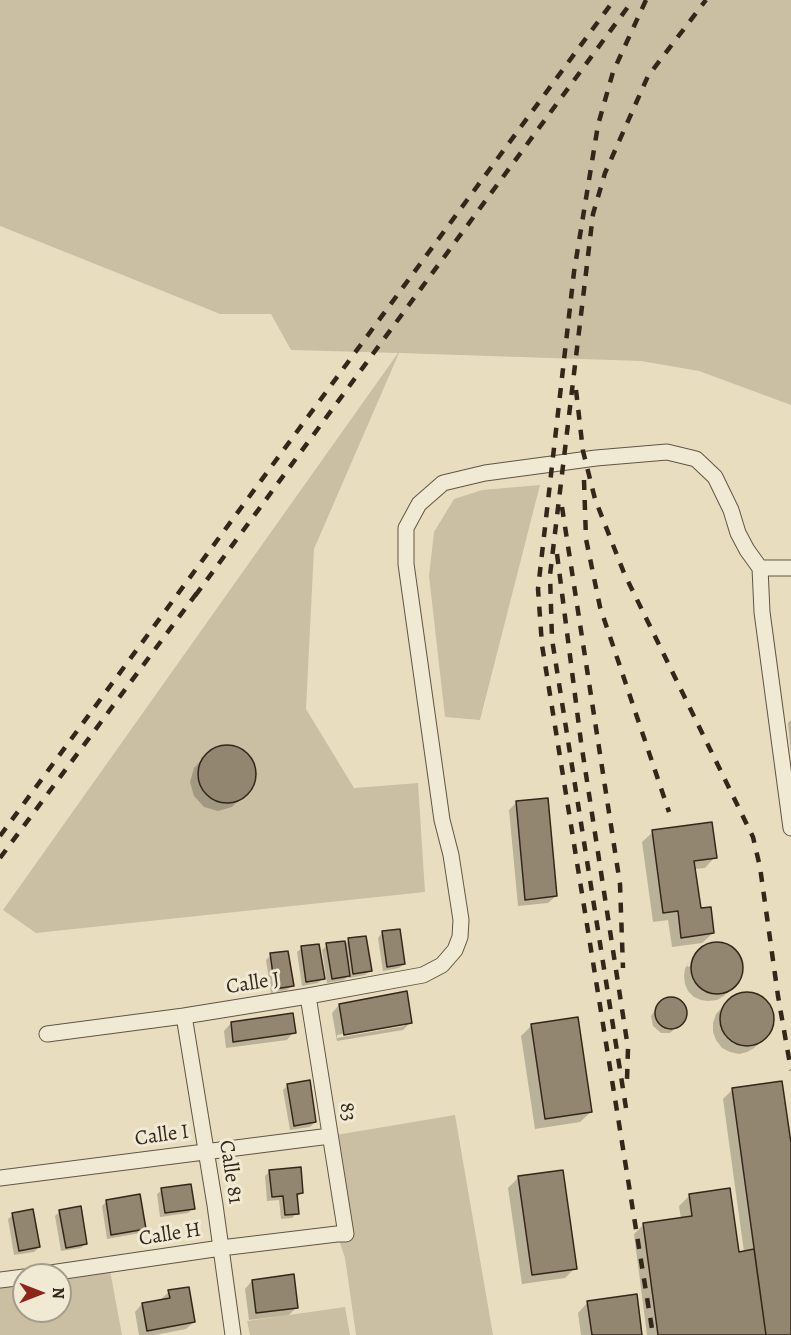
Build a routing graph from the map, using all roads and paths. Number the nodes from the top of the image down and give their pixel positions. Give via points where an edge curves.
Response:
1 (760, 568) junction
2 (791, 568) edge
3 (791, 828) edge
4 (308, 996) junction
5 (184, 1016) junction
6 (47, 1034) dead end
7 (330, 1136) junction
8 (206, 1151) junction
9 (0, 1178) edge
10 (346, 1234) joint
11 (221, 1248) junction
12 (72, 1270) edge
13 (233, 1335) edge

1 - 2 street
1 - 3 street via 762,612
1 - 4 street, Calle J via 738,533 715,477 696,459 667,452 485,473 443,483 419,504 406,528 406,564 442,820 461,920 460,937 442,965 423,975
4 - 5 street, Calle J
4 - 7 street, 83
5 - 6 street, Calle J
5 - 8 street, Calle 81
7 - 8 street, Calle I
7 - 10 street, 83
8 - 9 street, Calle I
8 - 11 street, Calle 81
10 - 11 street, Calle H
11 - 12 street, Calle H
11 - 13 street, Calle 81

